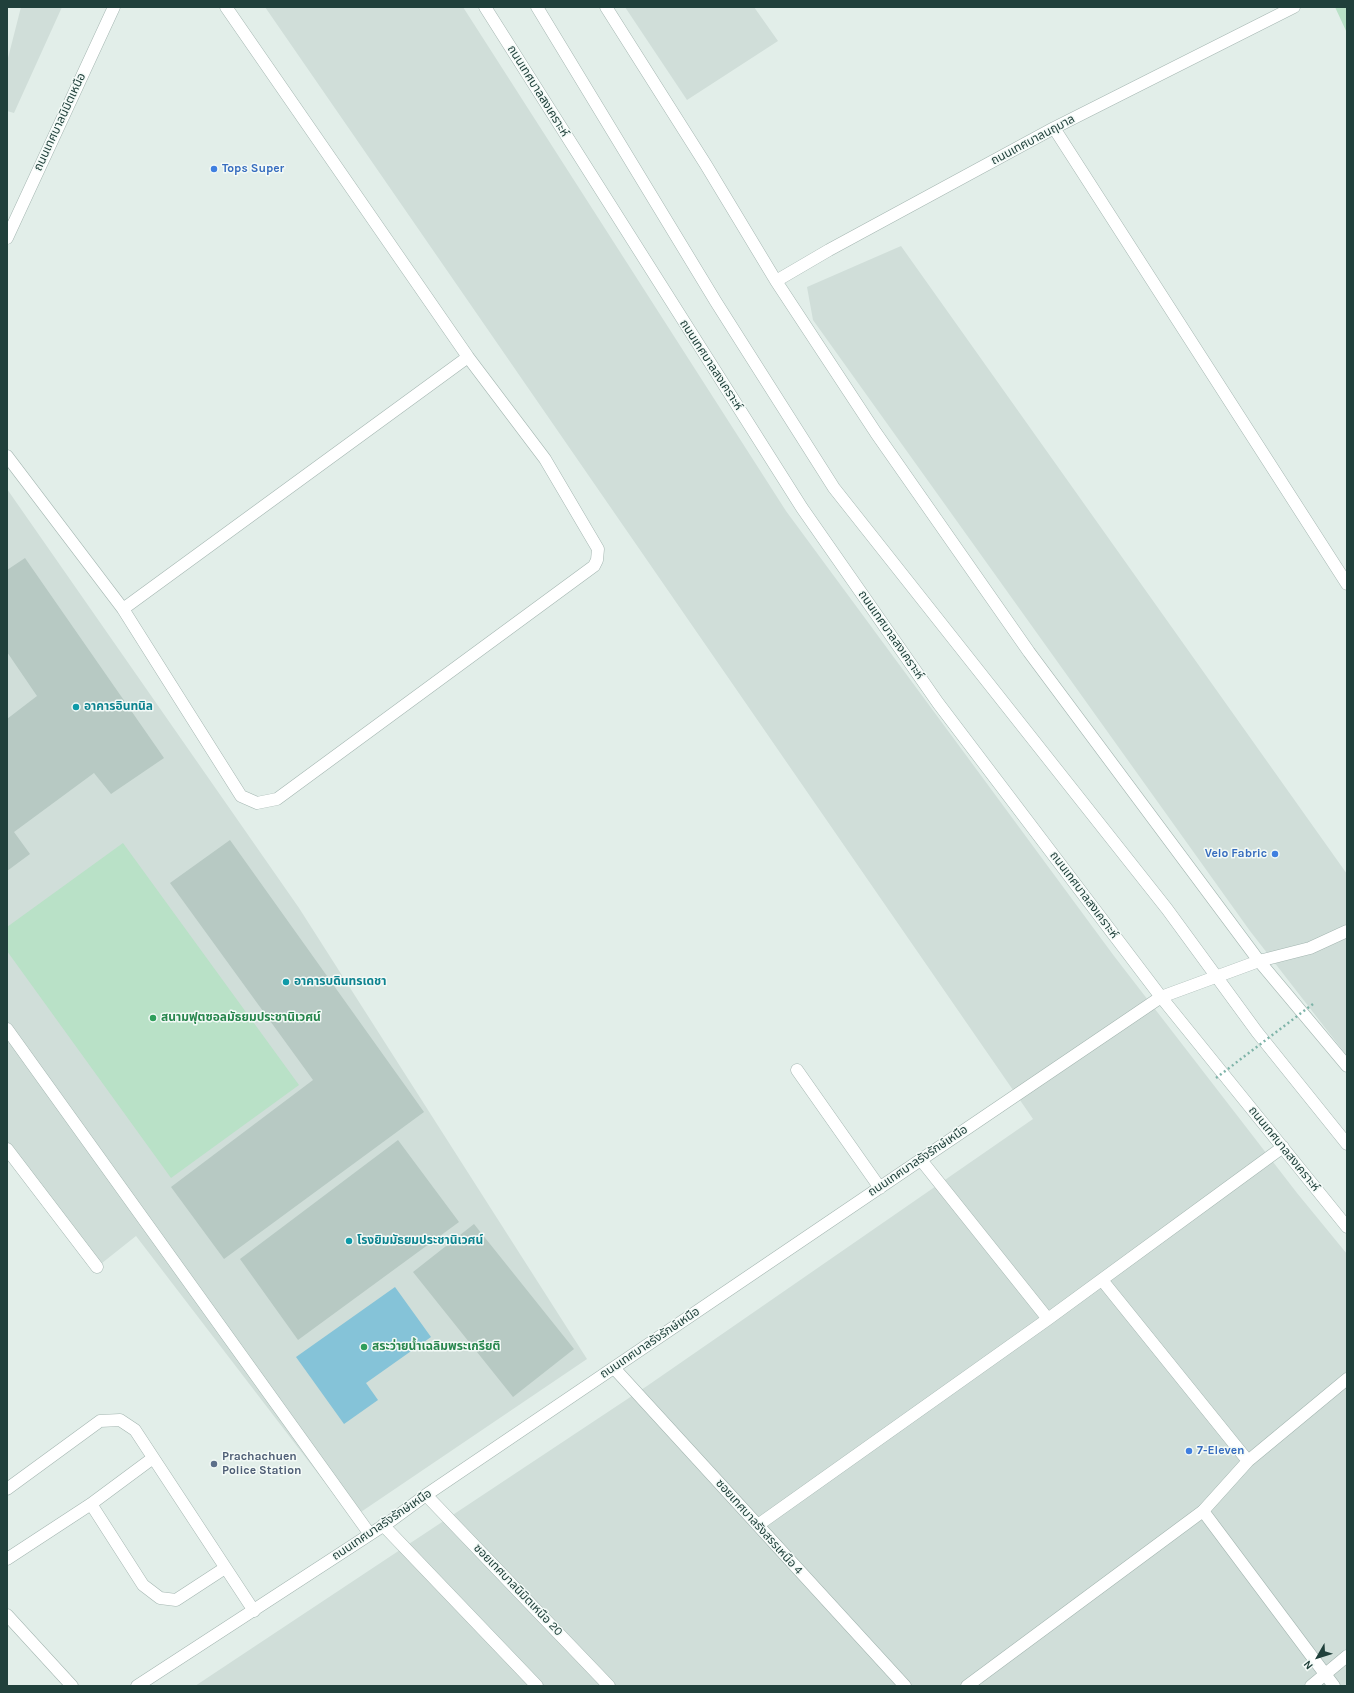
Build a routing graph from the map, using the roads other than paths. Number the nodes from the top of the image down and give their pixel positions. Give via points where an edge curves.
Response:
1 (114, 7) edge
2 (226, 7) edge
3 (484, 7) edge
4 (537, 7) edge
5 (606, 7) edge
6 (1294, 7) edge
7 (1054, 128) junction
8 (7, 238) edge
9 (776, 281) junction
10 (468, 357) junction
11 (7, 456) edge
12 (1347, 584) edge
13 (124, 609) junction
14 (1347, 931) edge
15 (1259, 961) junction
16 (1217, 976) junction
17 (1161, 997) junction
18 (7, 1029) edge
19 (1347, 1066) edge
20 (797, 1070) dead end
21 (1347, 1144) edge
22 (1283, 1147) junction
23 (7, 1149) edge
24 (921, 1160) junction
25 (880, 1188) junction
26 (1347, 1227) edge
27 (97, 1267) dead end
28 (1102, 1280) junction
29 (1048, 1319) junction
30 (614, 1368) junction
31 (1347, 1379) edge
32 (153, 1458) junction
33 (1248, 1461) junction
34 (7, 1489) edge
35 (426, 1495) junction
36 (91, 1504) junction
37 (1203, 1511) junction
38 (383, 1525) junction
39 (758, 1525) junction
40 (369, 1533) junction
41 (7, 1559) edge
42 (225, 1568) junction
43 (254, 1611) junction
44 (7, 1615) edge
45 (1347, 1656) edge
46 (1325, 1674) junction
47 (72, 1686) edge
48 (137, 1686) edge
49 (537, 1686) edge
50 (609, 1686) edge
51 (905, 1686) edge
52 (967, 1686) edge
53 (1310, 1686) edge
54 (1334, 1686) edge

1 - 8 street, ถนนเทศบาลนิมิตเหนือ
2 - 10 street
3 - 17 street, ถนนเทศบาลสงเคราะห์ via 802,508 938,703
4 - 16 street via 716,302 834,488 1167,909
5 - 9 street
6 - 7 street, ถนนเทศบาลนฤมาล
7 - 9 street, ถนนเทศบาลนฤมาล
7 - 12 street
9 - 15 street via 876,433 1025,646
10 - 13 street
10 - 13 street via 545,459 598,549 598,560 594,566 277,799 257,803 241,796
11 - 13 street
14 - 15 street, ถนนเทศบาลรังรักษ์เหนือ via 1310,948
15 - 16 street, ถนนเทศบาลรังรักษ์เหนือ
15 - 19 street
16 - 17 street, ถนนเทศบาลรังรักษ์เหนือ
16 - 21 street via 1257,1032
17 - 22 street, ถนนเทศบาลสงเคราะห์
17 - 24 street, ถนนเทศบาลรังรักษ์เหนือ
18 - 40 street
20 - 25 street
22 - 26 street, ถนนเทศบาลสงเคราะห์
22 - 28 street
23 - 27 street
24 - 25 street, ถนนเทศบาลรังรักษ์เหนือ
24 - 29 street
25 - 30 street, ถนนเทศบาลรังรักษ์เหนือ
28 - 29 street
28 - 33 street
29 - 39 street
30 - 35 street, ถนนเทศบาลรังรักษ์เหนือ
30 - 39 street, ซอยเทศบาลรังสรรเหนือ 4
31 - 33 street
32 - 34 street via 135,1430 120,1420 100,1421
32 - 36 street
32 - 42 street
33 - 37 street
35 - 38 street, ถนนเทศบาลรังรักษ์เหนือ
35 - 50 street, ซอยเทศบาลนิมิตเหนือ 20
36 - 41 street
36 - 42 street via 143,1585 160,1598 176,1600
37 - 46 street
37 - 52 street
38 - 40 street, ถนนเทศบาลรังรักษ์เหนือ
38 - 49 street
39 - 51 street, ซอยเทศบาลรังสรรเหนือ 4
40 - 43 street, ถนนเทศบาลรังรักษ์เหนือ
42 - 43 street
43 - 48 street, ถนนเทศบาลรังรักษ์เหนือ
44 - 47 street
45 - 46 street
46 - 53 street
46 - 54 street

